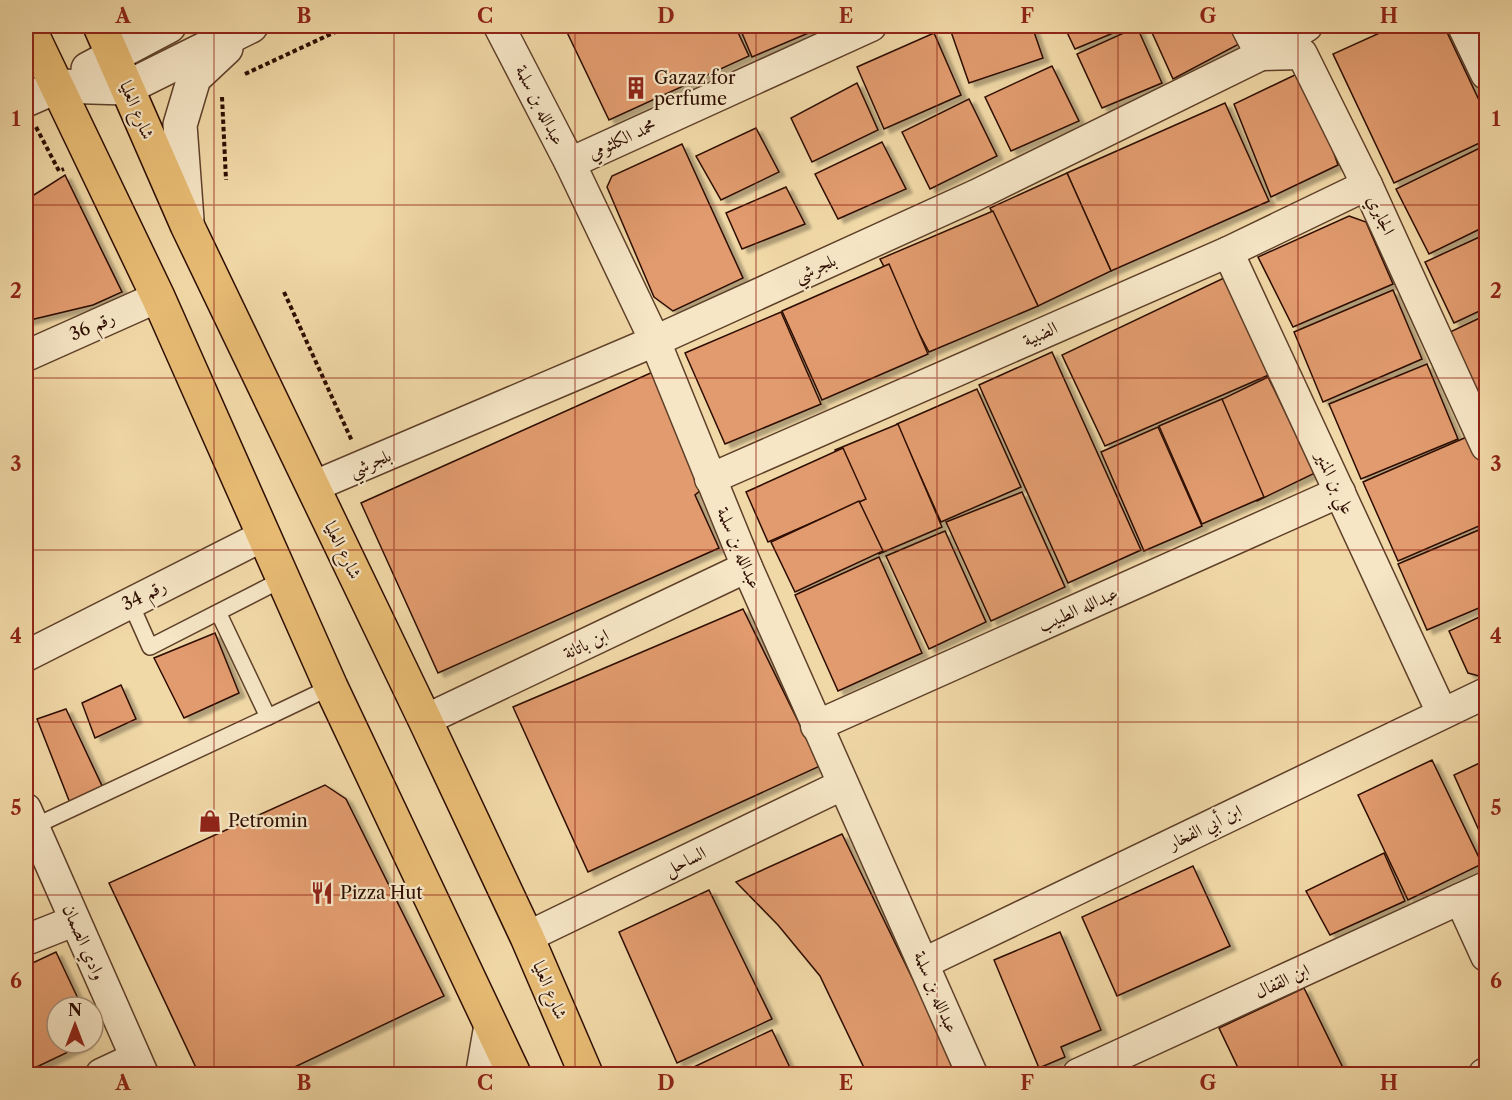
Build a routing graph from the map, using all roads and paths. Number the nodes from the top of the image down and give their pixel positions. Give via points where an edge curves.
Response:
1 (28, 26) edge
2 (100, 26) edge
3 (169, 26) edge
4 (251, 26) edge
5 (348, 26) edge
6 (499, 26) edge
7 (872, 26) edge
8 (1246, 26) edge
9 (1307, 26) edge
10 (1463, 26) edge
11 (114, 54) junction
12 (1261, 55) junction
13 (1486, 74) edge
14 (243, 75) dead end
15 (58, 86) junction
16 (126, 88) junction
17 (222, 95) dead end
18 (29, 110) edge
19 (570, 163) junction
20 (58, 171) dead end
21 (226, 180) dead end
22 (1367, 185) junction
23 (187, 225) junction
24 (1228, 252) junction
25 (284, 292) dead end
26 (158, 297) junction
27 (655, 341) junction
28 (26, 356) edge
29 (1484, 432) edge
30 (364, 466) junction
31 (710, 479) junction
32 (312, 488) junction
33 (1340, 492) junction
34 (263, 536) junction
35 (747, 567) junction
36 (283, 579) junction
37 (130, 602) junction
38 (219, 614) junction
39 (26, 656) edge
40 (331, 687) junction
41 (1486, 693) edge
42 (1442, 713) junction
43 (268, 717) junction
44 (425, 720) junction
45 (816, 726) junction
46 (842, 784) junction
47 (30, 818) edge
48 (1473, 893) edge
49 (74, 921) junction
50 (527, 937) junction
51 (26, 940) edge
52 (1486, 956) edge
53 (924, 963) junction
54 (490, 1022) junction
55 (139, 1066) edge
56 (101, 1074) edge
57 (481, 1074) edge
58 (514, 1074) edge
59 (586, 1074) edge
60 (972, 1074) edge
61 (1077, 1074) edge

1 - 15 main road
2 - 11 main road, شارع العليا
3 - 11 street
4 - 16 street
4 - 23 street via 194,78 180,125
5 - 14 path
6 - 19 street, عبدالله بن سلمة
7 - 19 street, محمد الكلثومي
8 - 12 street
9 - 12 street, بلجرشي
10 - 13 street
11 - 15 street
11 - 16 main road, شارع العليا
12 - 22 street, الجابري via 1302,54
12 - 27 street, بلجرشي via 976,195
15 - 16 street
15 - 18 street
15 - 26 main road
16 - 23 main road, شارع العليا
17 - 21 path
18 - 20 path
19 - 27 street, عبدالله بن سلمة
22 - 24 street, الضبية
22 - 29 street, الجابري
23 - 32 main road, شارع العليا
24 - 31 street, الضبية
24 - 33 street, علي بن المنير
25 - 30 path
26 - 28 street, رقم 36
26 - 34 main road
27 - 30 street, بلجرشي
27 - 31 street, عبدالله بن سلمة
30 - 32 street, بلجرشي
31 - 35 street, عبدالله بن سلمة
32 - 44 main road, شارع العليا
33 - 42 street, علي بن المنير
33 - 45 street, عبدالله الطبيب
34 - 36 main road
34 - 37 street, رقم 34
35 - 44 street, ابن باتانة
35 - 45 street, عبدالله بن سلمة
36 - 38 lane
36 - 40 main road
37 - 38 lane via 150,647
37 - 39 street, رقم 34
38 - 43 lane
40 - 43 lane
40 - 54 main road
41 - 42 street, ابن أبي الفخار
42 - 53 street, ابن أبي الفخار
43 - 47 lane
44 - 50 main road, شارع العليا
45 - 46 street, عبدالله بن سلمة
46 - 50 street, الساحل
46 - 53 street, عبدالله بن سلمة
47 - 49 street, وادي الصمان
48 - 52 street
48 - 61 street, ابن القفال
49 - 51 street
49 - 55 street, وادي الصمان
50 - 59 main road, شارع العليا
53 - 60 street, عبدالله بن سلمة
54 - 57 street
54 - 58 main road
55 - 56 street

